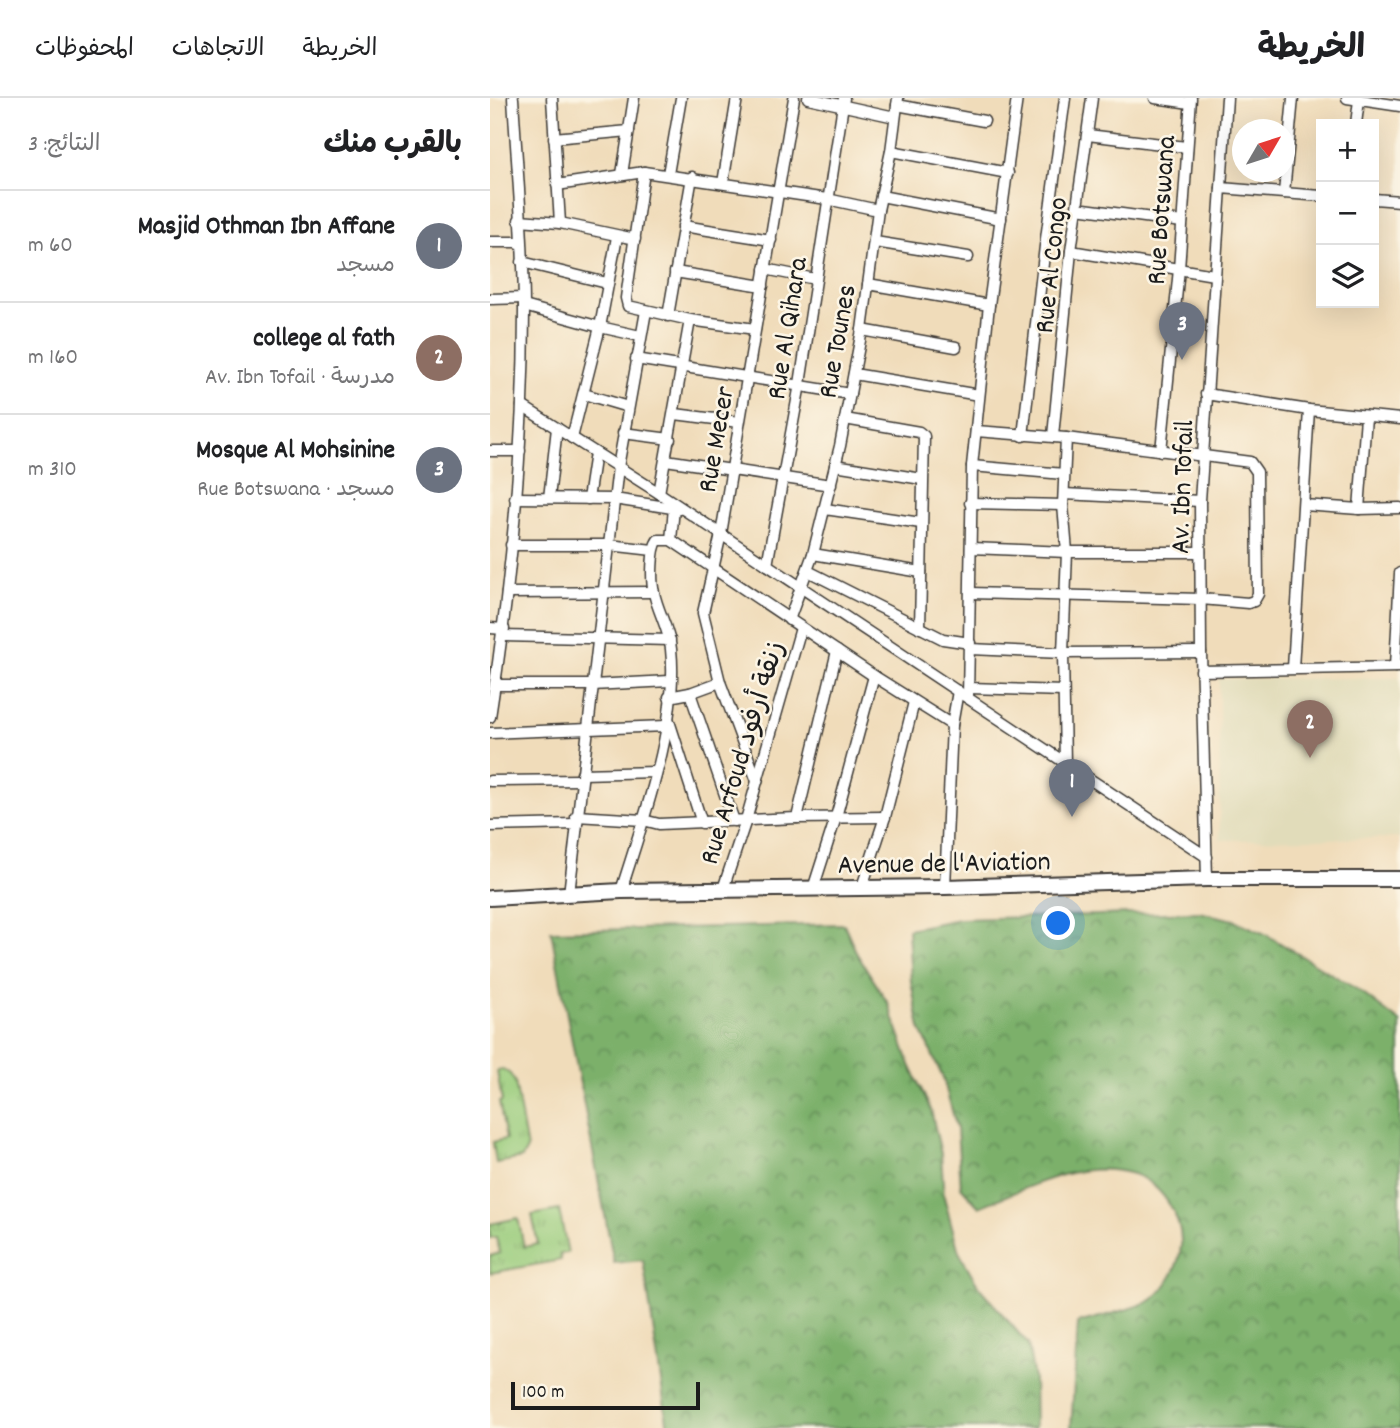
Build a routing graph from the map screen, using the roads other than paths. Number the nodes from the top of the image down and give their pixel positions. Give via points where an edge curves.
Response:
1 (513, 98) edge
2 (552, 98) edge
3 (634, 98) edge
4 (681, 98) edge
5 (737, 98) edge
6 (794, 98) edge
7 (808, 98) edge
8 (1017, 98) edge
9 (1065, 98) edge
10 (1092, 98) edge
11 (1155, 98) edge
12 (1227, 98) edge
13 (1293, 98) edge
14 (1347, 98) edge
15 (1191, 100) edge
16 (1359, 100) junction
17 (844, 102) edge
18 (897, 102) edge
19 (1400, 106) edge
20 (895, 117) junction
21 (1357, 119) edge
22 (984, 121) dead end
23 (629, 131) junction
24 (1088, 135) junction
25 (554, 138) junction
26 (1186, 147) junction
27 (891, 150) junction
28 (644, 172) junction
29 (1007, 173) junction
30 (622, 174) junction
31 (668, 174) junction
32 (692, 177) junction
33 (723, 183) junction
34 (557, 184) junction
35 (1220, 188) junction
36 (779, 192) junction
37 (1284, 193) junction
38 (881, 196) junction
39 (1316, 196) edge
40 (827, 199) junction
41 (1379, 199) edge
42 (1400, 201) edge
43 (1077, 208) junction
44 (878, 210) junction
45 (1001, 219) junction
46 (519, 220) junction
47 (1182, 222) junction
48 (560, 223) junction
49 (683, 226) junction
50 (617, 237) junction
51 (635, 239) junction
52 (771, 240) junction
53 (490, 242) edge
54 (521, 242) junction
55 (875, 242) junction
56 (1071, 251) junction
57 (968, 257) dead end
58 (522, 262) junction
59 (1179, 269) junction
60 (765, 270) junction
61 (675, 272) junction
62 (1214, 275) junction
63 (815, 279) junction
64 (607, 283) junction
65 (868, 284) junction
66 (763, 286) junction
67 (490, 299) edge
68 (524, 302) junction
69 (989, 305) junction
70 (646, 311) junction
71 (668, 316) junction
72 (690, 320) junction
73 (600, 327) junction
74 (755, 329) junction
75 (862, 330) junction
76 (640, 336) junction
77 (956, 346) dead end
78 (636, 359) junction
79 (682, 365) junction
80 (854, 374) junction
81 (747, 376) junction
82 (800, 384) junction
83 (584, 394) junction
84 (850, 394) junction
85 (1206, 394) junction
86 (979, 395) junction
87 (523, 405) junction
88 (628, 407) junction
89 (1309, 410) junction
90 (675, 414) junction
91 (1366, 416) junction
92 (845, 419) junction
93 (1400, 419) edge
94 (739, 422) junction
95 (557, 428) junction
96 (976, 430) junction
97 (623, 433) junction
98 (1023, 436) junction
99 (1052, 436) junction
100 (572, 438) junction
101 (1066, 438) junction
102 (670, 439) junction
103 (490, 451) edge
104 (520, 451) junction
105 (1161, 451) junction
106 (595, 453) junction
107 (1202, 455) junction
108 (666, 460) junction
109 (835, 466) junction
110 (972, 466) junction
111 (618, 467) junction
112 (731, 469) junction
113 (1063, 474) junction
114 (784, 476) junction
115 (922, 479) junction
116 (831, 485) junction
117 (659, 493) junction
118 (1064, 494) junction
119 (515, 498) junction
120 (549, 498) junction
121 (588, 499) junction
122 (614, 499) junction
123 (1200, 501) junction
124 (970, 503) junction
125 (1063, 505) junction
126 (1304, 505) junction
127 (1400, 508) edge
128 (678, 509) junction
129 (825, 509) junction
130 (1359, 509) junction
131 (921, 523) junction
132 (721, 534) junction
133 (671, 540) junction
134 (511, 545) junction
135 (609, 545) junction
136 (971, 548) junction
137 (653, 550) junction
138 (1067, 552) junction
139 (1200, 552) junction
140 (813, 554) junction
141 (767, 565) junction
142 (713, 570) junction
143 (808, 571) junction
144 (921, 572) junction
145 (1400, 573) edge
146 (801, 587) junction
147 (654, 592) junction
148 (507, 593) junction
149 (604, 593) junction
150 (971, 593) junction
151 (1066, 595) junction
152 (1200, 599) junction
153 (789, 620) junction
154 (490, 628) edge
155 (801, 628) junction
156 (920, 628) junction
157 (503, 633) junction
158 (598, 638) junction
159 (670, 640) junction
160 (970, 646) junction
161 (838, 651) junction
162 (1201, 652) junction
163 (1063, 653) junction
164 (1397, 667) edge
165 (1293, 668) junction
166 (1202, 671) junction
167 (874, 676) junction
168 (494, 678) edge
169 (670, 681) junction
170 (720, 682) junction
171 (592, 685) junction
172 (958, 691) junction
173 (1063, 691) junction
174 (690, 693) junction
175 (969, 693) junction
176 (669, 697) junction
177 (914, 702) junction
178 (490, 717) edge
179 (667, 722) junction
180 (952, 725) junction
181 (587, 730) junction
182 (490, 733) edge
183 (1065, 764) junction
184 (655, 772) junction
185 (582, 777) junction
186 (757, 781) junction
187 (490, 782) edge
188 (797, 817) junction
189 (836, 817) junction
190 (885, 817) junction
191 (576, 820) junction
192 (643, 820) junction
193 (746, 820) junction
194 (734, 821) junction
195 (702, 823) junction
196 (490, 826) edge
197 (1207, 857) junction
198 (1400, 878) edge
199 (1207, 879) junction
200 (862, 887) junction
201 (945, 887) junction
202 (723, 889) junction
203 (813, 889) junction
204 (621, 891) junction
205 (569, 894) junction
206 (490, 898) edge

1 - 46 street
2 - 25 street
3 - 23 street
4 - 31 street
5 - 33 street
6 - 36 street, Rue Mecer
7 - 17 street
8 - 29 street
9 - 98 street
10 - 24 street, Rue Al Congo
11 - 15 street
12 - 35 street, Av. Ibn Tofail
13 - 37 street
14 - 16 street
15 - 26 street, Rue Botswana
16 - 19 street
16 - 21 street
17 - 20 street
17 - 40 street, Rue Al Qihara
18 - 20 street, Rue Tounes
18 - 22 street
20 - 27 street, Rue Tounes
23 - 25 street
23 - 30 street
24 - 26 street
24 - 43 street, Rue Al Congo
25 - 34 street
26 - 47 street, Rue Botswana
27 - 29 street
27 - 38 street, Rue Tounes
28 - 30 street
28 - 31 street
28 - 51 street
29 - 45 street
30 - 34 street
31 - 32 street
32 - 33 street
32 - 49 street
33 - 36 street
34 - 48 street
35 - 37 street
35 - 62 street, Av. Ibn Tofail
36 - 40 street
36 - 52 street, Rue Mecer
37 - 39 street
38 - 44 street, Rue Tounes
38 - 45 street
40 - 44 street
40 - 63 street, Rue Al Qihara
41 - 42 street
43 - 47 street
43 - 56 street, Rue Al Congo
44 - 55 street, Rue Tounes
45 - 69 street
46 - 48 street
46 - 54 street
47 - 59 street, Rue Botswana
48 - 50 street
49 - 52 street
49 - 61 street
50 - 51 street
50 - 64 street
51 - 70 street via 627,303
52 - 60 street, Rue Mecer
53 - 54 street
54 - 58 street
55 - 57 street
55 - 65 street, Rue Tounes
56 - 59 street
56 - 99 street, Rue Al Congo
58 - 64 street
58 - 68 street
59 - 62 street
59 - 105 street, Rue Botswana
60 - 63 street
60 - 66 street, Rue Mecer
61 - 66 street
61 - 71 street
62 - 85 street, Av. Ibn Tofail
63 - 82 street, Rue Al Qihara
64 - 73 street
65 - 69 street
65 - 75 street, Rue Tounes
66 - 74 street, Rue Mecer
67 - 68 street
68 - 73 street
68 - 87 street
69 - 86 street
70 - 71 street
70 - 76 street
71 - 72 street
72 - 74 street
72 - 79 street
73 - 76 street
73 - 83 street
74 - 81 street, Rue Mecer
75 - 77 street
75 - 80 street, Rue Tounes
76 - 78 street
78 - 79 street
78 - 88 street
79 - 81 street
79 - 90 street
80 - 84 street, Rue Tounes
80 - 86 street
81 - 82 street
81 - 94 street, Rue Mecer
82 - 84 street
82 - 114 street, Rue Al Qihara
83 - 88 street
83 - 100 street
84 - 92 street, Rue Tounes
85 - 89 street
85 - 107 street, Av. Ibn Tofail
86 - 96 street
87 - 95 street
87 - 104 street
88 - 97 street
89 - 91 street
89 - 126 street
90 - 94 street
90 - 102 street
91 - 93 street
91 - 130 street
92 - 109 street, Rue Tounes
92 - 115 street via 923,434
94 - 112 street, Rue Mecer
95 - 100 street
95 - 120 street
96 - 98 street
96 - 110 street
97 - 102 street
97 - 111 street
98 - 99 street
99 - 101 street
100 - 106 street
101 - 105 street
101 - 113 street
102 - 108 street
103 - 104 street
104 - 119 street
105 - 107 street
106 - 111 street
106 - 121 street
107 - 123 street, Av. Ibn Tofail
107 - 152 street via 1245,460 1255,466 1258,594 1248,603
108 - 112 street
108 - 117 street
109 - 115 street
109 - 116 street, Rue Tounes
110 - 113 street
110 - 124 street
111 - 117 street
111 - 122 street
112 - 114 street
112 - 132 street, Rue Mecer
113 - 118 street
114 - 116 street
114 - 141 street, Rue Al Qihara
115 - 131 street
116 - 129 street, Rue Tounes
117 - 128 street
118 - 123 street
118 - 125 street
119 - 120 street
119 - 134 street
120 - 121 street
121 - 122 street
122 - 128 street
122 - 135 street
123 - 139 street, Av. Ibn Tofail
124 - 125 street
124 - 136 street
125 - 138 street
126 - 130 street
126 - 165 street
127 - 130 street
128 - 132 street
128 - 133 street
129 - 131 street
129 - 140 street, Rue Tounes
131 - 144 street
132 - 141 street
132 - 142 street, Rue Mecer
133 - 137 street via 658,540
133 - 142 street
134 - 135 street
134 - 148 street
135 - 137 street
135 - 149 street
136 - 138 street
136 - 150 street
137 - 147 street
138 - 139 street
138 - 151 street
139 - 152 street, Av. Ibn Tofail
140 - 143 street, Rue Tounes
140 - 144 street
141 - 146 street
142 - 153 street
142 - 170 street, Rue Mecer via 703,613
143 - 146 street, Rue Tounes
143 - 156 street
144 - 156 street
145 - 164 street
146 - 153 street, Rue Arfoud زنقة أرفود
146 - 172 street
147 - 149 street
147 - 159 street
148 - 149 street
148 - 157 street
149 - 158 street
150 - 151 street
150 - 160 street
151 - 152 street
151 - 163 street
152 - 162 street, Av. Ibn Tofail
153 - 155 street
154 - 157 street
155 - 161 street
155 - 186 street, Rue Arfoud زنقة أرفود
156 - 160 street
157 - 158 street
157 - 168 street
158 - 159 street
158 - 171 street
159 - 169 street
160 - 163 street
160 - 175 street
161 - 167 street
161 - 188 street
162 - 163 street
162 - 166 street, Av. Ibn Tofail
163 - 173 street
164 - 165 street
165 - 166 street
166 - 197 street, Av. Ibn Tofail
167 - 177 street
167 - 189 street
168 - 171 street
168 - 178 street
169 - 171 street
169 - 176 street
170 - 174 street
170 - 186 street, Rue Mecer
171 - 181 street
172 - 175 street
172 - 180 street
173 - 175 street
173 - 183 street
174 - 176 street
174 - 194 street
175 - 183 street
176 - 179 street
177 - 180 street
177 - 190 street
179 - 181 street
179 - 184 street
179 - 195 street
180 - 201 street
181 - 182 street
181 - 185 street
183 - 197 street
184 - 185 street
184 - 192 street
185 - 187 street
185 - 191 street
186 - 193 street, Rue Arfoud زنقة أرفود
188 - 189 street
188 - 193 street
189 - 190 street
189 - 203 street
190 - 200 street
191 - 192 street
191 - 196 street
191 - 205 street
192 - 195 street
192 - 204 street
193 - 194 street
193 - 202 street, Rue Arfoud زنقة أرفود
194 - 195 street
197 - 199 street, Av. Ibn Tofail
198 - 199 street, Avenue de l'Aviation
199 - 201 street, Avenue de l'Aviation
200 - 201 street, Avenue de l'Aviation
200 - 203 street, Avenue de l'Aviation
202 - 203 street, Avenue de l'Aviation
202 - 204 street, Avenue de l'Aviation
204 - 205 street, Avenue de l'Aviation
205 - 206 street, Avenue de l'Aviation

